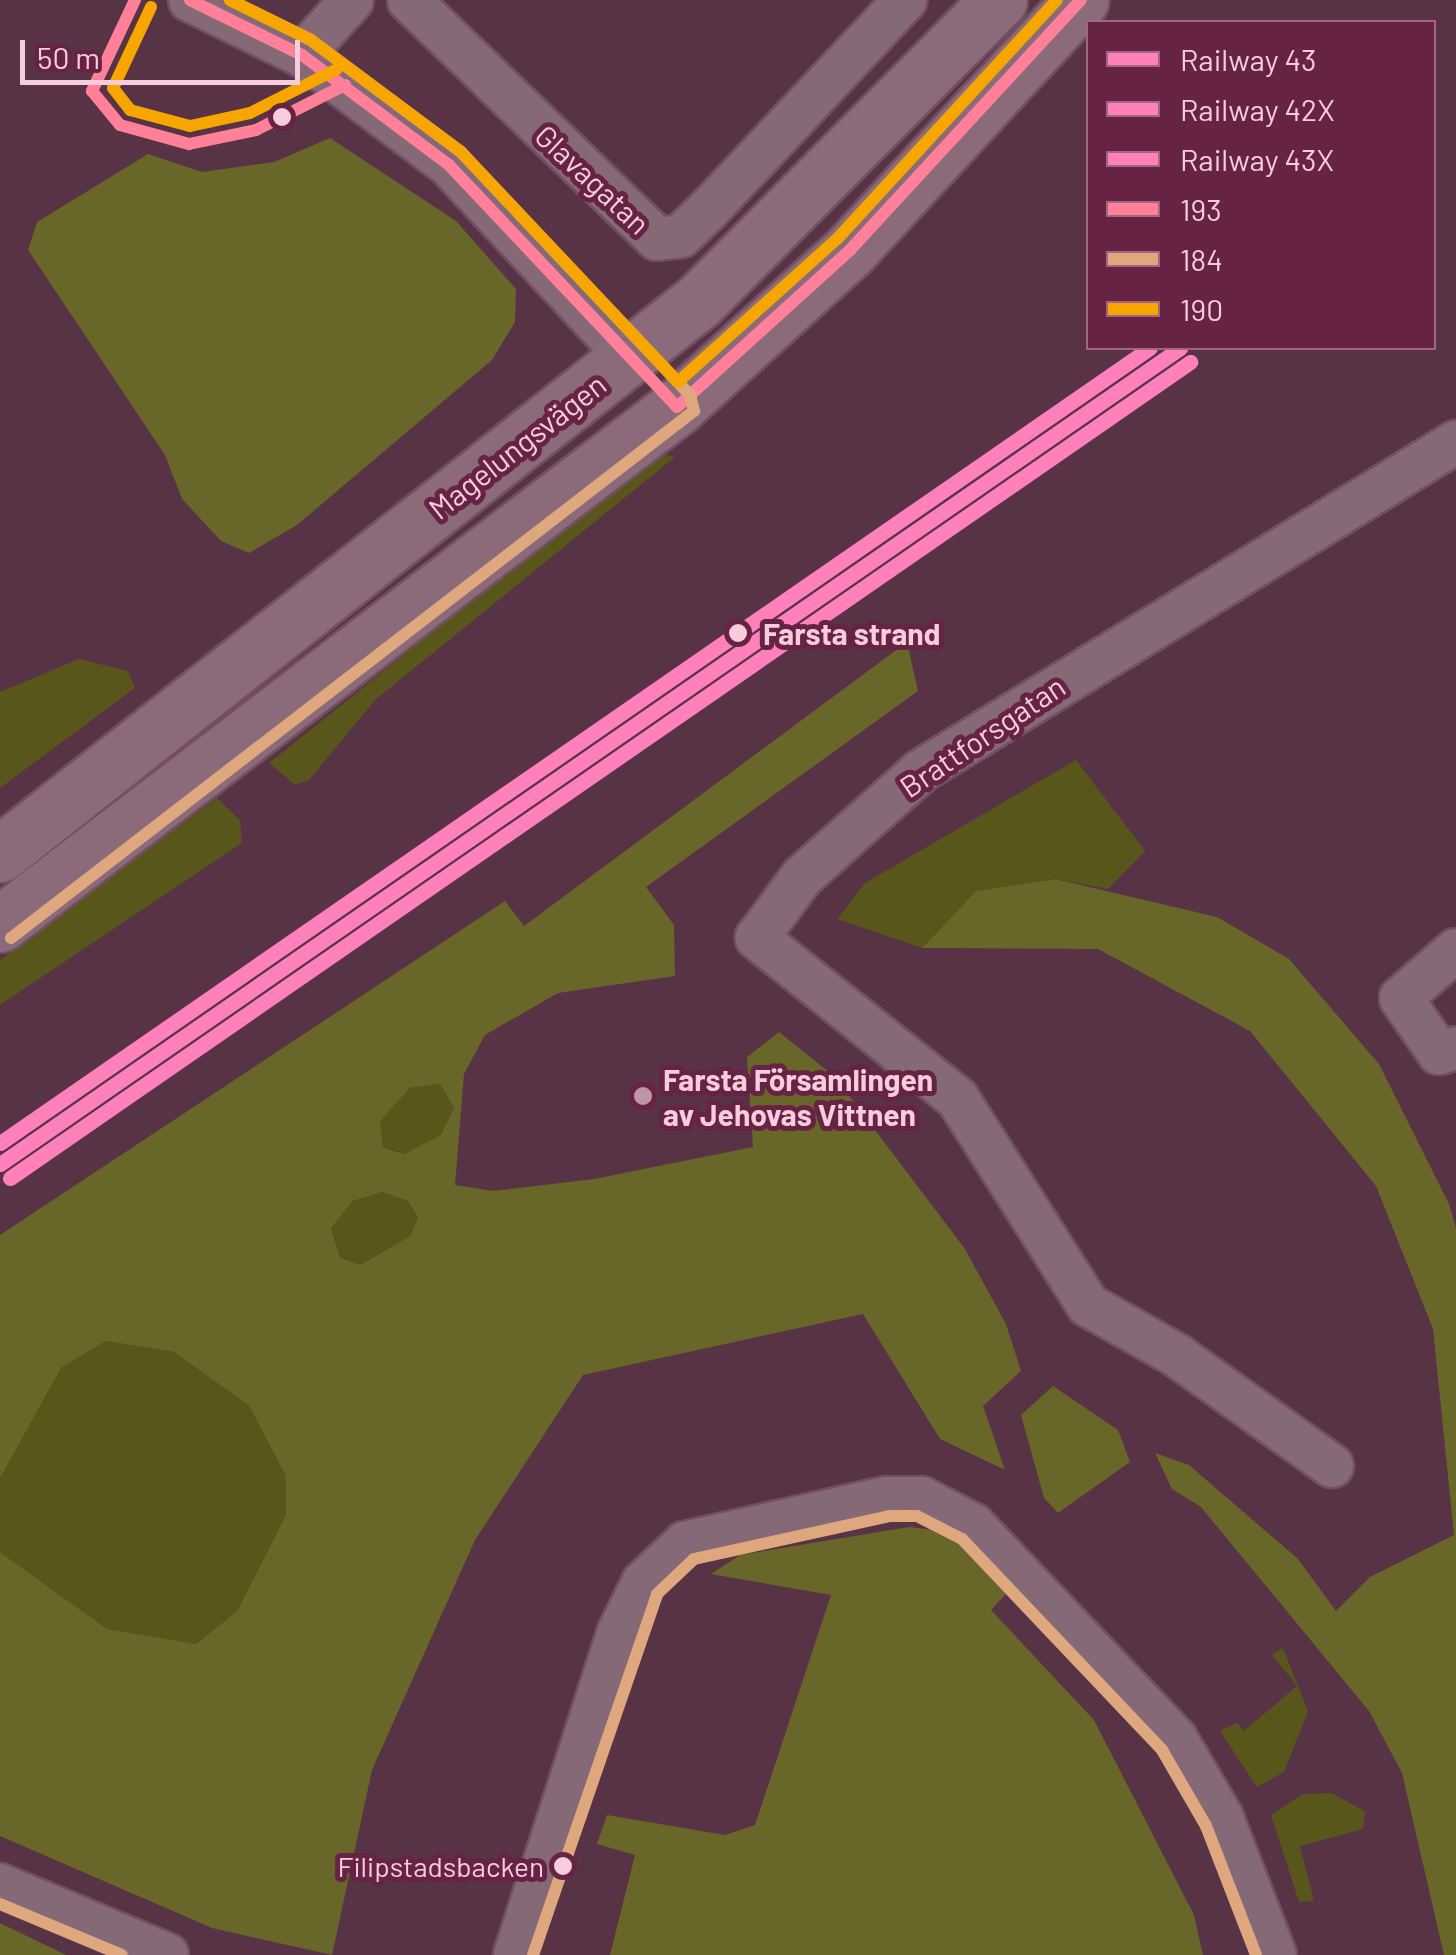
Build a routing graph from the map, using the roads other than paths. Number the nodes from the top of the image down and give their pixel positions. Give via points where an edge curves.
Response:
1 (190, 0) edge
2 (410, 0) edge
3 (905, 0) edge
4 (999, 0) edge
5 (1081, 0) edge
6 (337, 5) edge
7 (302, 55) junction
8 (629, 358) junction
9 (677, 407) junction
10 (1456, 442) edge
11 (0, 854) edge
12 (0, 924) edge
13 (1456, 950) edge
14 (1456, 1048) edge
15 (1332, 1466) dead end
16 (0, 1885) edge
17 (167, 1955) edge
18 (515, 1955) edge
19 (1275, 1955) edge

1 - 7 street
2 - 3 street, Glavagatan via 657,239 681,236
4 - 8 main road, Magelungsvägen via 713,287
5 - 9 main road via 850,250
6 - 7 street
7 - 8 street via 449,164
8 - 9 main road
8 - 11 main road, Magelungsvägen
9 - 12 main road
10 - 15 street, Brattforsgatan via 921,771 802,877 757,938 958,1099 1088,1305 1178,1356
13 - 14 street via 1402,998 1438,1053
16 - 17 street
18 - 19 street via 618,1634 643,1583 685,1542 887,1498 920,1498 973,1525 1176,1739 1222,1818

